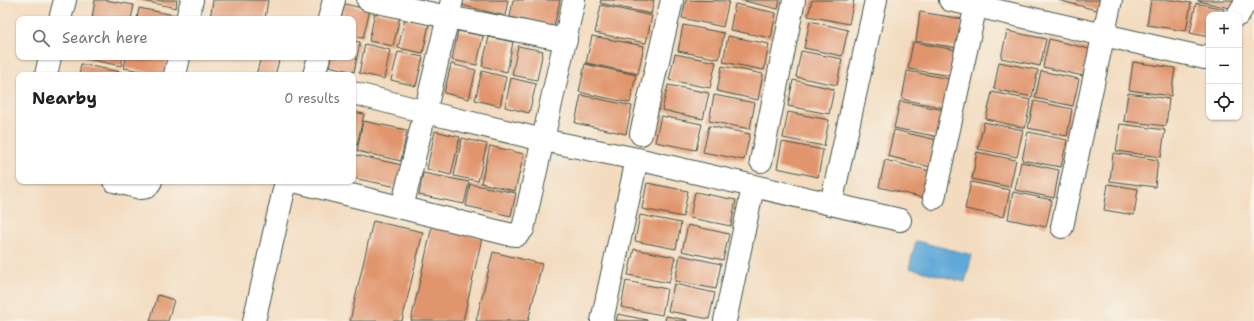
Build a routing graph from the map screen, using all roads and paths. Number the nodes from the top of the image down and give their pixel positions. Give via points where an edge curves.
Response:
1 (65, 0) edge
2 (192, 0) edge
3 (334, 0) edge
4 (368, 0) edge
5 (574, 0) edge
6 (672, 0) edge
7 (794, 0) edge
8 (876, 0) edge
9 (950, 0) edge
10 (1111, 0) edge
11 (1247, 0) edge
12 (976, 3) edge
13 (450, 9) edge
14 (1240, 12) edge
15 (61, 16) edge
16 (188, 16) edge
17 (329, 16) edge
18 (1103, 35) junction
19 (566, 40) junction
20 (1206, 57) edge
21 (49, 60) edge
22 (178, 60) edge
23 (318, 60) edge
24 (47, 72) edge
25 (176, 72) edge
26 (315, 72) edge
27 (356, 94) edge
28 (426, 112) junction
29 (641, 134) dead end
30 (543, 140) junction
31 (637, 159) junction
32 (761, 161) dead end
33 (125, 184) edge
34 (149, 184) edge
35 (285, 184) edge
36 (306, 184) edge
37 (753, 187) junction
38 (934, 198) dead end
39 (831, 204) junction
40 (402, 208) junction
41 (900, 220) dead end
42 (1062, 227) dead end
43 (254, 321) edge
44 (602, 321) edge
45 (725, 321) edge

1 - 15 street
2 - 16 street
3 - 17 street
4 - 13 street
5 - 19 street
6 - 29 street
7 - 32 street
8 - 39 street
9 - 12 street
10 - 18 street
11 - 14 street
12 - 18 street
12 - 38 street
13 - 19 street
13 - 28 street
18 - 20 street
18 - 42 street
19 - 30 street
21 - 24 street
22 - 25 street
23 - 26 street
27 - 28 street
28 - 30 street
28 - 40 street
30 - 31 street
30 - 40 street via 523,229 517,235
31 - 37 street
31 - 44 street
33 - 34 street via 140,188
35 - 43 street
36 - 40 street
37 - 39 street
37 - 45 street
39 - 41 street

